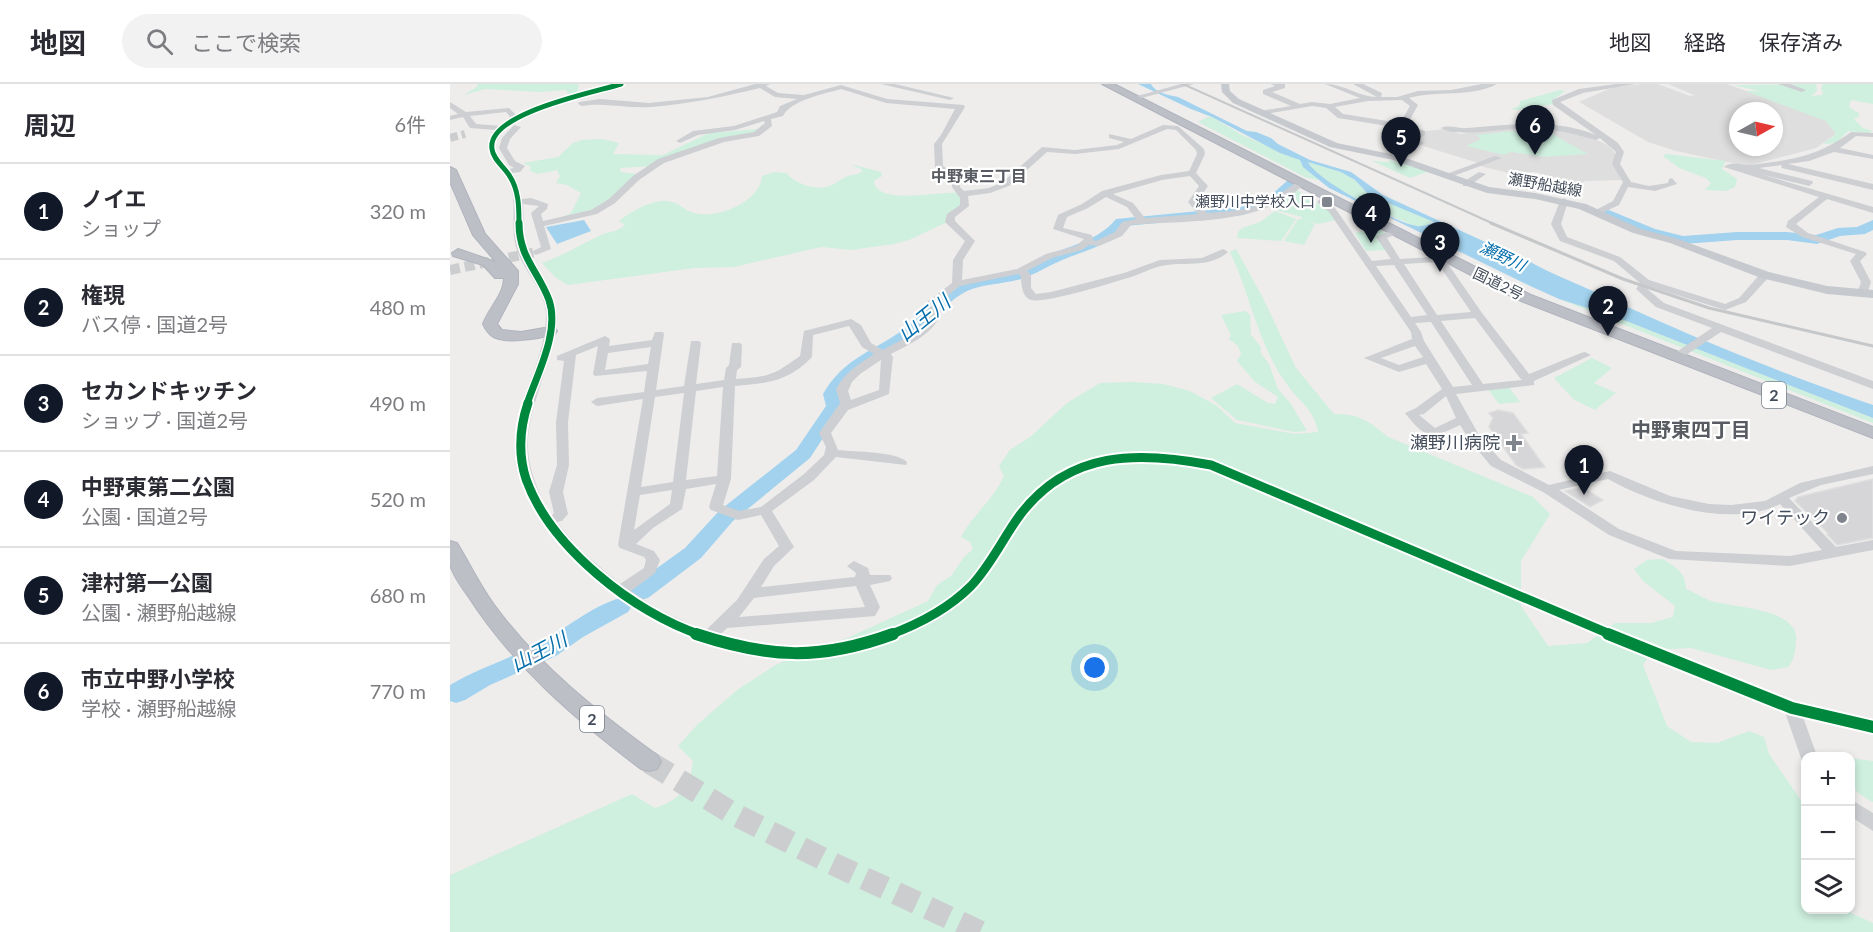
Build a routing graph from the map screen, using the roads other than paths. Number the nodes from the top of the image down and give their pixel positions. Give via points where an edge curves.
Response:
1 (621, 84) edge
2 (762, 84) edge
3 (885, 84) edge
4 (1107, 84) edge
5 (1225, 84) edge
6 (1275, 84) edge
7 (1329, 84) edge
8 (1358, 84) edge
9 (1442, 84) edge
10 (1493, 84) edge
11 (1596, 84) edge
12 (1632, 84) edge
13 (1782, 84) edge
14 (1186, 85) edge
15 (1414, 85) edge
16 (843, 86) edge
17 (1614, 87) junction
18 (1564, 88) dead end
19 (1576, 89) junction
20 (1460, 90) junction
21 (1802, 90) dead end
22 (1425, 92) junction
23 (1139, 96) junction
24 (804, 97) junction
25 (1403, 98) junction
26 (1368, 99) junction
27 (1385, 99) junction
28 (450, 104) edge
29 (1327, 105) junction
30 (961, 106) junction
31 (1299, 106) junction
32 (1263, 113) junction
33 (464, 114) junction
34 (512, 116) dead end
35 (450, 118) edge
36 (767, 118) junction
37 (1171, 123) junction
38 (1402, 126) junction
39 (483, 128) junction
40 (502, 128) junction
41 (1445, 128) dead end
42 (465, 134) tunnel mouth
43 (1873, 135) edge
44 (1112, 136) dead end
45 (680, 141) dead end
46 (1133, 142) junction
47 (1833, 149) junction
48 (1620, 152) junction
49 (1873, 157) edge
50 (1396, 158) junction
51 (1498, 158) dead end
52 (1770, 164) junction
53 (1750, 168) junction
54 (450, 170) edge
55 (507, 172) junction
56 (1192, 173) junction
57 (1482, 174) dead end
58 (1445, 176) junction
59 (1672, 181) dead end
60 (1301, 183) junction
61 (1626, 183) junction
62 (1809, 183) dead end
63 (1466, 184) junction
64 (1873, 187) edge
65 (1105, 193) junction
66 (963, 194) junction
67 (1824, 196) junction
68 (1327, 197) junction
69 (1564, 201) junction
70 (519, 202) junction
71 (1873, 210) edge
72 (1597, 212) junction
73 (1203, 214) junction
74 (1142, 219) junction
75 (538, 225) junction
76 (1394, 232) junction
77 (1090, 242) junction
78 (1873, 251) edge
79 (536, 252) dead end
80 (1224, 252) dead end
81 (458, 253) dead end
82 (1862, 254) junction
83 (1444, 259) junction
84 (1396, 262) junction
85 (1368, 264) junction
86 (1022, 272) junction
87 (1765, 275) junction
88 (1645, 282) junction
89 (957, 284) junction
90 (1868, 294) edge
91 (1478, 315) junction
92 (1435, 318) junction
93 (1408, 320) junction
94 (490, 324) junction
95 (1715, 330) junction
96 (548, 337) junction
97 (1418, 341) junction
98 (695, 343) dead end
99 (736, 345) dead end
100 (604, 350) junction
101 (881, 354) junction
102 (1680, 354) junction
103 (1585, 355) dead end
104 (1430, 359) junction
105 (653, 367) junction
106 (1526, 378) junction
107 (729, 383) junction
108 (1873, 385) edge
109 (690, 388) junction
110 (1480, 388) junction
111 (1449, 391) junction
112 (649, 394) junction
113 (597, 402) dead end
114 (844, 407) junction
115 (1463, 419) junction
116 (1873, 433) edge
117 (831, 453) junction
118 (901, 462) dead end
119 (1873, 470) edge
120 (724, 478) junction
121 (680, 484) junction
122 (1548, 489) junction
123 (633, 492) junction
124 (1782, 498) junction
125 (765, 510) junction
126 (557, 518) dead end
127 (626, 545) junction
128 (1873, 545) edge
129 (450, 547) edge
130 (1833, 553) junction
131 (854, 566) dead end
132 (885, 578) dead end
133 (861, 581) junction
134 (621, 591) junction
135 (749, 594) junction
136 (726, 623) junction
137 (706, 638) junction
138 (1792, 708) junction
139 (1873, 727) edge
140 (1807, 752) edge
141 (649, 762) tunnel mouth
142 (1855, 809) edge
143 (1873, 823) edge

1 - 40 street via 536,110
2 - 24 street via 774,94
2 - 55 street via 710,99 662,104 591,102 528,120 512,131 503,144 510,162 521,166
3 - 30 street via 938,95
4 - 23 highway, 国道2号 / 2
5 - 32 main road, 瀬野船越線 via 1226,92 1236,101
6 - 31 street via 1282,86 1266,92
7 - 26 street
8 - 27 street
9 - 20 street
10 - 20 street
11 - 19 street
12 - 17 street
13 - 21 street
14 - 23 street
15 - 22 street
16 - 24 street
16 - 30 street via 886,100
17 - 19 street
17 - 48 street via 1566,95 1556,104
18 - 19 street
20 - 22 street
22 - 25 street
23 - 37 highway, 国道2号 / 2
24 - 36 street
25 - 27 street
25 - 38 street via 1414,105
26 - 27 street
26 - 29 street
28 - 33 street
29 - 31 street
29 - 38 street via 1341,116
30 - 66 street via 938,144 939,167 956,178 956,187
31 - 32 street
32 - 50 main road, 瀬野船越線 via 1334,145
33 - 34 street via 509,110
33 - 35 street
33 - 39 street via 471,125
36 - 45 street via 735,128 696,133
36 - 75 street via 769,124 756,134 722,140 657,164 594,212
37 - 46 street
37 - 56 street via 1200,149
37 - 60 highway, 国道2号 / 2
38 - 50 street via 1422,133 1410,139 1420,143
39 - 40 street
39 - 42 street
40 - 55 street via 492,141 492,148
41 - 48 street via 1461,133 1507,126 1563,129 1588,134
43 - 47 street via 1854,134
44 - 46 street
46 - 66 street via 1075,152 1045,149 1006,184
47 - 49 street
47 - 52 street via 1806,159
48 - 61 street via 1616,164
50 - 58 main road, 瀬野船越線
51 - 58 street
52 - 53 street
52 - 64 street
53 - 62 street
53 - 67 street via 1731,164 1728,167
54 - 94 highway via 479,235 511,271 512,284
55 - 70 street
56 - 65 street
56 - 73 street via 1204,186 1192,200
57 - 63 street
58 - 63 main road, 瀬野船越線
59 - 61 street via 1668,186 1640,190
60 - 68 highway, 国道2号 / 2
60 - 73 street via 1275,203 1246,213
61 - 72 street via 1616,205
63 - 69 main road, 瀬野船越線
65 - 74 street via 1130,205
65 - 77 street via 1066,213 1059,223 1058,229 1089,237
66 - 89 street via 964,206 950,216 950,222 970,241 958,260
67 - 71 street
67 - 82 street via 1791,227
68 - 76 highway, 国道2号 / 2
68 - 85 street via 1321,202 1332,210
69 - 72 main road, 瀬野船越線
69 - 88 street via 1556,224 1563,239 1617,259
70 - 75 street via 543,204 536,213
70 - 96 street via 520,245 549,300 552,315
72 - 87 main road, 瀬野船越線 via 1637,231
73 - 74 street
74 - 77 street via 1126,223 1119,234
75 - 79 street via 546,249
76 - 83 highway, 国道2号 / 2
76 - 84 street via 1381,237
77 - 86 street via 1050,256
78 - 82 street
80 - 86 street via 1204,261 1160,263 1128,275 1033,297
81 - 94 highway via 485,261 499,272 501,284
82 - 90 street via 1855,261
83 - 84 street
83 - 91 street
83 - 102 highway, 国道2号 / 2 via 1526,298
84 - 85 street
84 - 92 street
85 - 93 street
86 - 89 street
87 - 88 street via 1735,307
87 - 90 main road, 瀬野船越線 via 1827,290
88 - 95 street via 1641,289 1660,305
89 - 101 street via 934,304 933,321
91 - 92 street
91 - 106 street
92 - 93 street
92 - 110 street
93 - 97 street
94 - 96 highway via 505,336
95 - 102 street
95 - 108 street
96 - 134 street via 520,437 526,481 541,514 559,538
97 - 104 street
97 - 104 street via 1370,358 1399,369
98 - 109 street
99 - 107 street via 735,367
100 - 105 street via 599,374
100 - 105 street via 658,338
100 - 126 street via 605,339 566,356 563,465 556,492 561,514
101 - 107 street via 866,345 858,327 851,322 808,333 806,357 782,375
101 - 114 street via 846,383 842,391
101 - 114 street via 886,357 884,393
102 - 116 highway, 国道2号 / 2
103 - 106 street
104 - 111 street
105 - 112 street
106 - 110 street via 1530,383
107 - 109 street
107 - 120 street
109 - 112 street
109 - 121 street
110 - 111 street
111 - 115 street
111 - 115 street via 1411,413 1427,430 1436,432
112 - 113 street
112 - 123 street
114 - 117 street via 825,433
115 - 122 street via 1497,463
117 - 118 street
117 - 125 street via 809,477
119 - 124 street via 1789,491
120 - 121 street
120 - 125 street via 716,507 738,516
121 - 123 street
121 - 127 street via 677,506
122 - 124 street via 1610,475 1622,483 1691,506 1753,508
122 - 130 street via 1614,532 1674,556 1790,561
123 - 127 street
124 - 130 street
125 - 135 street via 787,547 767,563
127 - 134 street via 649,554 653,560 650,570
128 - 130 street
129 - 141 highway, 2 via 474,590 517,648 602,727
131 - 133 street via 863,571
132 - 133 street
133 - 135 street
133 - 136 street via 872,610
134 - 137 street
135 - 136 street
136 - 137 street
137 - 138 street via 778,654 842,648 899,631 951,605 971,586 1025,508 1047,484 1068,471 1096,462 1176,457 1211,465
138 - 139 street
138 - 140 street
142 - 143 street

